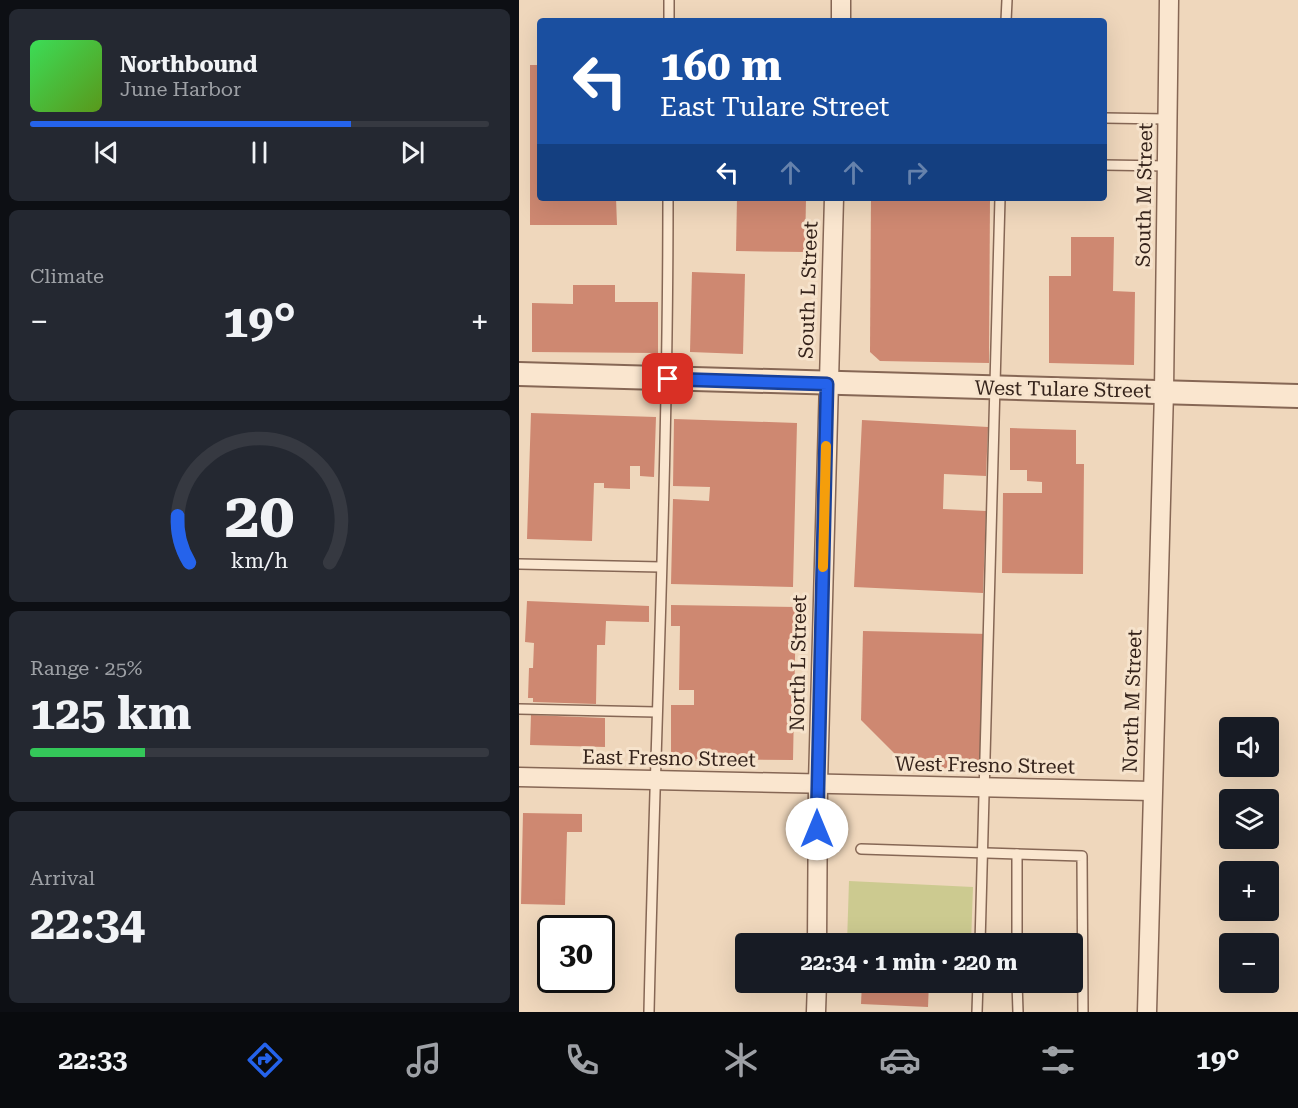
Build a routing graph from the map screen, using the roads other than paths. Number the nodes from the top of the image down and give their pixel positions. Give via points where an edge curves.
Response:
1 (669, 0) edge
2 (841, 0) edge
3 (1007, 0) edge
4 (1169, 0) edge
5 (669, 18) edge
6 (841, 18) edge
7 (1006, 18) edge
8 (1107, 118) edge
9 (1167, 119) junction
10 (1107, 165) edge
11 (1167, 166) junction
12 (668, 201) edge
13 (834, 201) edge
14 (1000, 201) edge
15 (519, 374) edge
16 (668, 379) junction
17 (827, 384) junction
18 (994, 387) junction
19 (1164, 391) junction
20 (1298, 396) edge
21 (519, 564) edge
22 (661, 567) junction
23 (519, 709) edge
24 (656, 712) junction
25 (519, 777) edge
26 (654, 781) junction
27 (817, 783) junction
28 (985, 788) junction
29 (1152, 792) junction
30 (861, 849) dead end
31 (983, 853) junction
32 (1017, 854) junction
33 (817, 933) edge
34 (980, 933) edge
35 (1017, 933) edge
36 (817, 993) edge
37 (978, 993) edge
38 (1017, 993) edge
39 (649, 1012) edge
40 (816, 1012) edge
41 (977, 1012) edge
42 (1018, 1012) edge
43 (1083, 1012) edge
44 (1147, 1012) edge

1 - 5 lane
2 - 6 street
3 - 7 lane
4 - 9 street, South M Street
8 - 9 lane
9 - 11 street, South M Street
10 - 11 lane
11 - 19 street, South M Street
12 - 16 lane
13 - 17 street, South L Street
14 - 18 lane
15 - 16 street, West Tulare Street
16 - 17 street, West Tulare Street
16 - 22 lane
17 - 18 street, West Tulare Street
17 - 27 street, North L Street
18 - 19 street, West Tulare Street
18 - 28 lane
19 - 20 street, West Tulare Street
19 - 29 street, North M Street
21 - 22 lane
22 - 24 lane
23 - 24 lane
24 - 26 lane
25 - 26 street, East Fresno Street
26 - 27 street, East Fresno Street
26 - 39 lane
27 - 28 street, West Fresno Street
27 - 33 street, North L Street
28 - 29 street, West Fresno Street
28 - 31 lane
29 - 44 street, North M Street
30 - 31 lane
31 - 32 lane
31 - 34 lane
32 - 35 lane
32 - 43 lane via 1082,856
36 - 40 street
37 - 41 lane
38 - 42 lane

